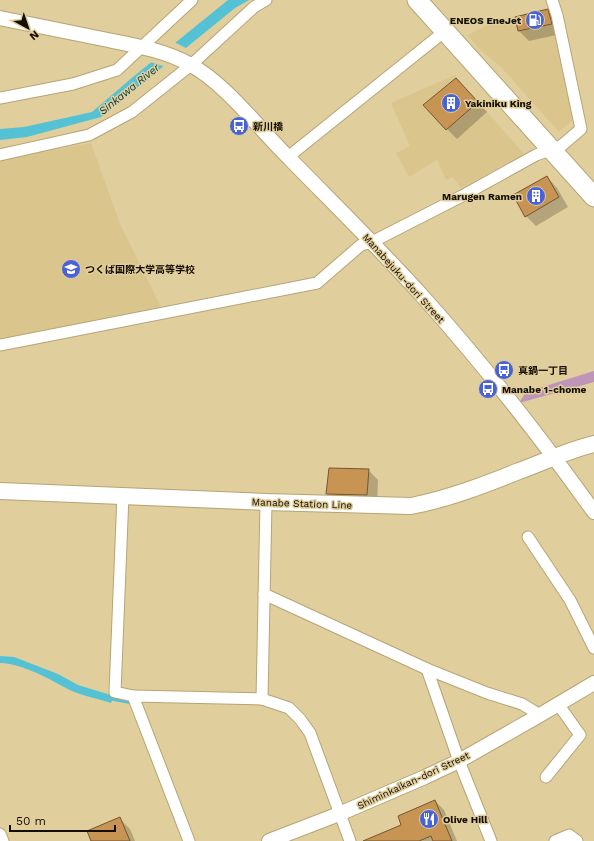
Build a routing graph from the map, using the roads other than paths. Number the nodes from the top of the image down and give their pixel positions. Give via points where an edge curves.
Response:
1 (192, 0) edge
2 (266, 0) edge
3 (417, 0) edge
4 (552, 0) edge
5 (0, 18) edge
6 (445, 31) junction
7 (148, 48) junction
8 (184, 62) junction
9 (0, 98) edge
10 (551, 149) junction
11 (0, 155) edge
12 (288, 157) junction
13 (594, 197) edge
14 (372, 242) junction
15 (0, 345) edge
16 (594, 444) edge
17 (554, 457) junction
18 (0, 490) edge
19 (123, 495) junction
20 (266, 502) junction
21 (594, 512) edge
22 (528, 537) dead end
23 (264, 594) junction
24 (594, 648) edge
25 (427, 669) junction
26 (592, 687) edge
27 (133, 696) junction
28 (262, 700) junction
29 (558, 704) junction
30 (540, 716) junction
31 (458, 761) junction
32 (546, 777) dead end
33 (339, 814) junction
34 (0, 834) edge
35 (3, 841) edge
36 (189, 841) edge
37 (269, 841) edge
38 (350, 841) edge
39 (491, 841) edge
40 (555, 841) edge
41 (577, 841) edge

1 - 7 street
2 - 8 street
3 - 6 highway
4 - 10 street via 581,129 561,146
5 - 7 street, Manabejuku-dori Street
6 - 10 highway
6 - 12 street
7 - 8 street, Manabejuku-dori Street
7 - 9 street via 117,70 73,84
8 - 11 street via 132,112 89,135
8 - 12 street, Manabejuku-dori Street via 206,75 226,92
10 - 13 highway
10 - 14 street
12 - 14 street, Manabejuku-dori Street
14 - 15 street via 361,245 317,283
14 - 17 street, Manabejuku-dori Street via 481,364
16 - 17 main road, Manabe Station Line
17 - 20 main road, Manabe Station Line via 434,501 411,506
17 - 21 street, Manabejuku-dori Street
18 - 19 main road, Manabe Station Line
19 - 20 main road, Manabe Station Line
19 - 27 street via 115,692
20 - 23 street
22 - 24 street via 570,600
23 - 25 street
23 - 28 street
25 - 30 street via 522,704
25 - 31 street
26 - 29 street, Shiminkaikan-dori Street
27 - 28 street
27 - 36 street
28 - 33 street via 289,708 310,733
29 - 30 street, Shiminkaikan-dori Street
29 - 32 street via 580,735
30 - 31 street, Shiminkaikan-dori Street
31 - 33 street, Shiminkaikan-dori Street
31 - 39 street
33 - 37 street, Shiminkaikan-dori Street
33 - 38 street
34 - 35 street
40 - 41 street via 569,835

